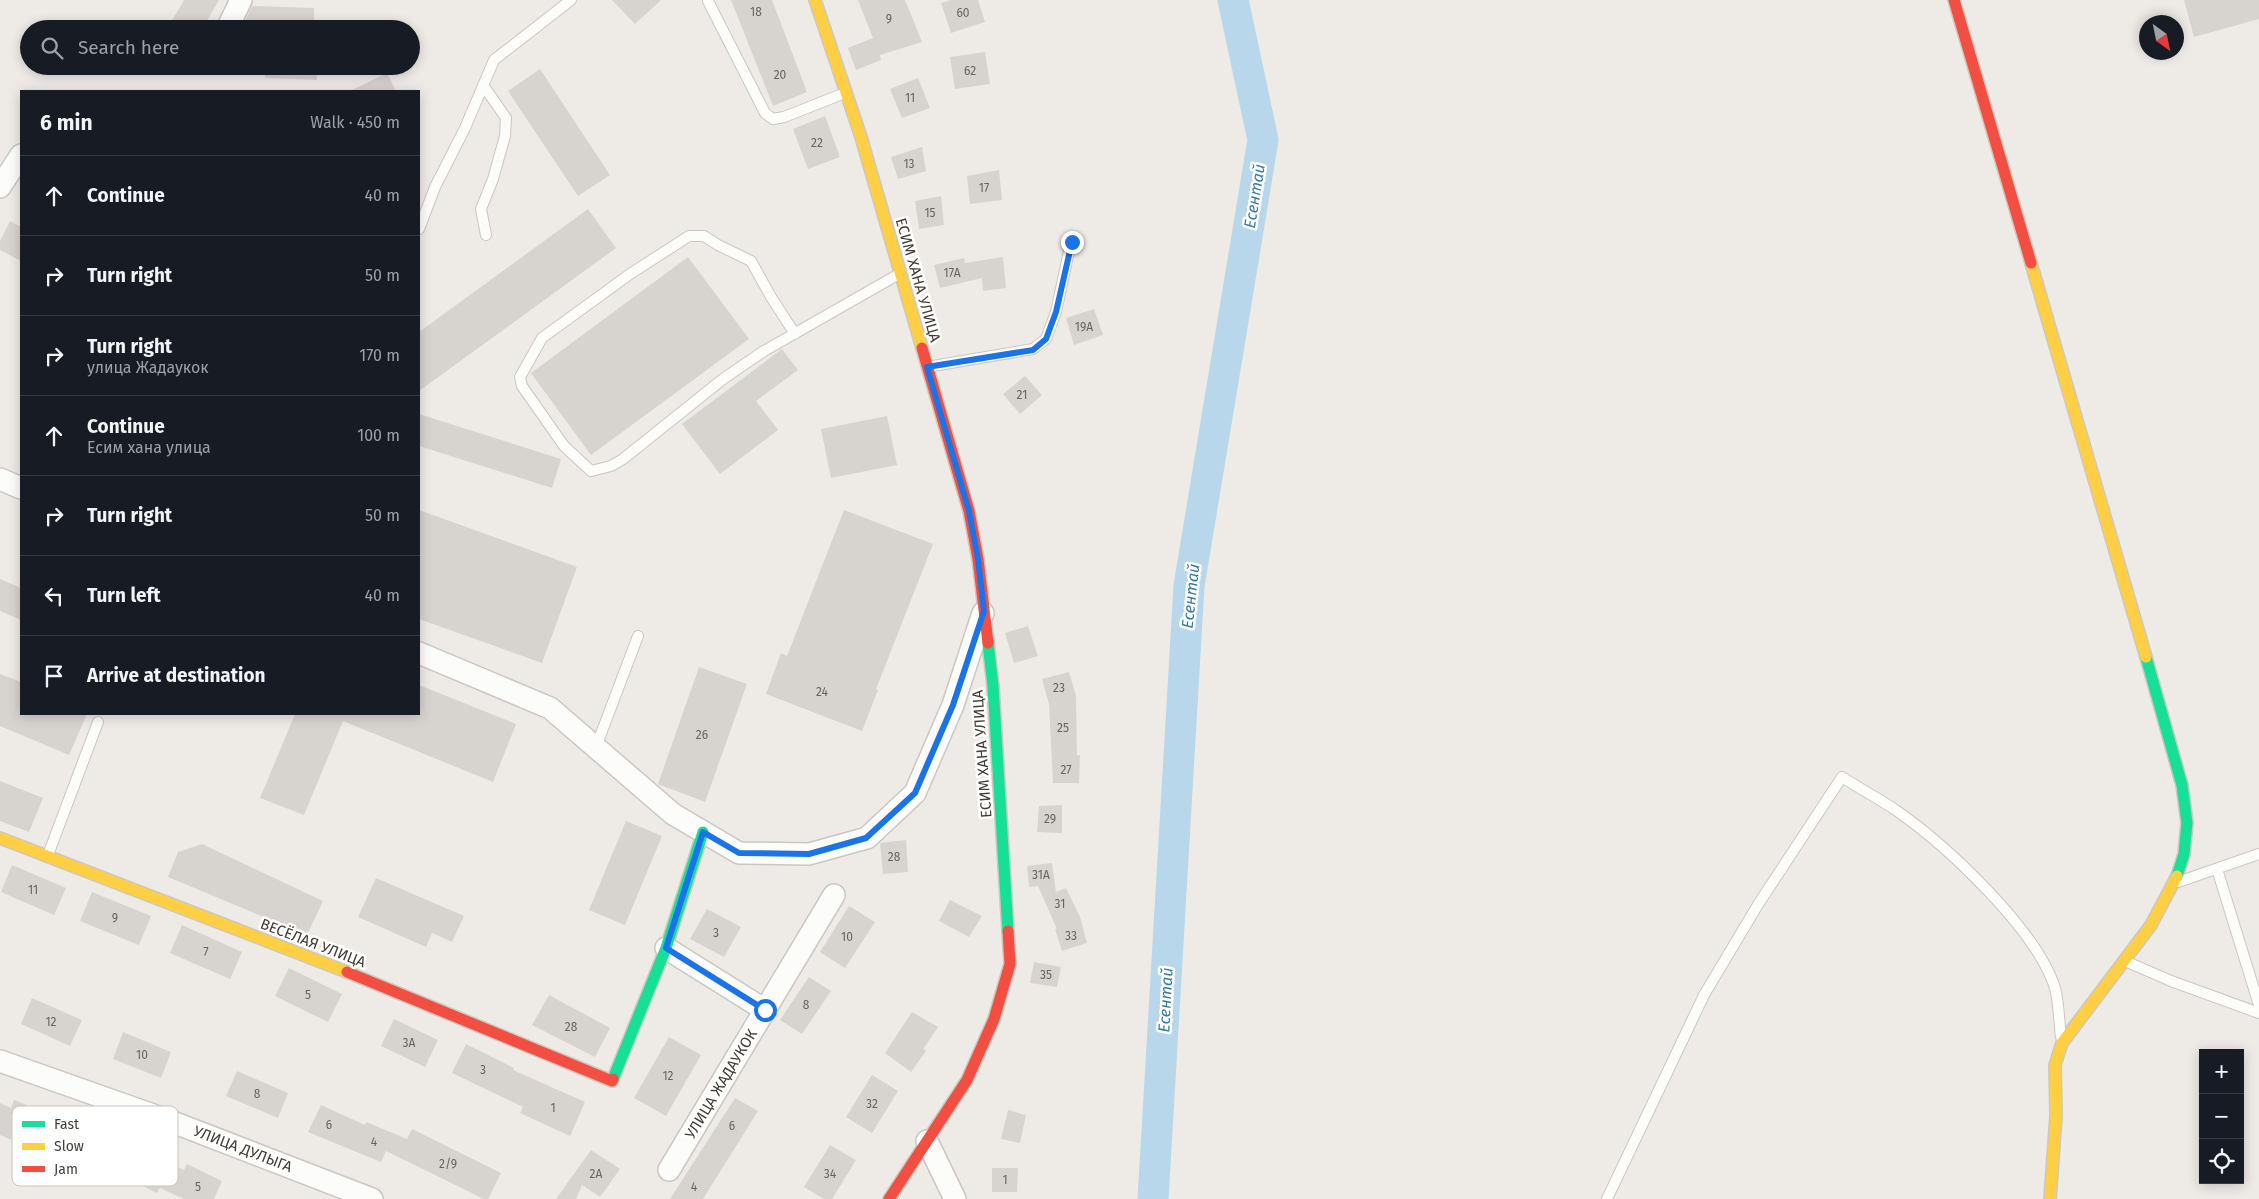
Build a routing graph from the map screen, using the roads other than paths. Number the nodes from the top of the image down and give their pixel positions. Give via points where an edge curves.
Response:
1 (241, 0) edge
2 (571, 0) edge
3 (815, 0) edge
4 (1955, 0) edge
5 (708, 1) edge
6 (231, 20) edge
7 (483, 85) junction
8 (846, 93) junction
9 (20, 157) edge
10 (0, 187) edge
11 (420, 226) edge
12 (486, 235) dead end
13 (1072, 242) dead end
14 (900, 274) junction
15 (794, 334) junction
16 (927, 367) junction
17 (0, 479) edge
18 (20, 488) edge
19 (984, 611) junction
20 (638, 636) dead end
21 (420, 653) edge
22 (98, 722) dead end
23 (596, 748) junction
24 (703, 832) junction
25 (0, 838) edge
26 (2259, 854) edge
27 (48, 856) junction
28 (2217, 869) junction
29 (2175, 883) junction
30 (834, 895) dead end
31 (666, 948) junction
32 (2124, 960) junction
33 (2259, 1005) edge
34 (765, 1010) junction
35 (2259, 1013) edge
36 (2062, 1043) junction
37 (0, 1061) edge
38 (128, 1106) edge
39 (178, 1124) edge
40 (927, 1141) junction
41 (670, 1170) dead end
42 (372, 1199) edge
43 (889, 1199) edge
44 (955, 1199) edge
45 (1607, 1199) edge
46 (2050, 1199) edge

1 - 6 street
2 - 7 lane via 494,60
3 - 8 street, ЕСИМ ХАНА УЛИЦА
4 - 29 street via 2182,785 2188,823 2184,854
5 - 8 lane via 765,113 773,119
7 - 11 lane
7 - 12 lane via 506,118 505,136 493,180 481,209
8 - 14 street, ЕСИМ ХАНА УЛИЦА
9 - 10 street
13 - 16 lane via 1056,312 1046,339 1033,350
14 - 15 lane
14 - 16 street, ЕСИМ ХАНА УЛИЦА
15 - 15 lane via 723,380 623,459 591,471 564,446 522,386 520,377 542,338 689,236 704,236 751,261
16 - 19 street, ЕСИМ ХАНА УЛИЦА via 969,511
17 - 18 street
19 - 24 street via 953,705 915,793 866,838 809,854 739,853
19 - 40 street, ЕСИМ ХАНА УЛИЦА via 1010,964 994,1019 967,1080
20 - 23 lane
21 - 23 street via 550,708
22 - 27 lane
23 - 24 street via 673,814
24 - 31 street
25 - 27 street, ВЕСЁЛАЯ УЛИЦА
26 - 28 lane
27 - 31 street, ВЕСЁЛАЯ УЛИЦА via 344,971 612,1081
28 - 29 lane
28 - 33 lane
29 - 32 street via 2151,925
30 - 34 street, УЛИЦА ЖАДАУКОК
31 - 34 street
32 - 35 lane
32 - 36 street
34 - 41 street, УЛИЦА ЖАДАУКОК
36 - 45 lane via 2055,988 2039,956 2012,917 1962,864 1904,817 1842,777 1759,903 1704,995
36 - 46 street via 2055,1066 2056,1116
37 - 38 street, УЛИЦА ДУЛЫГА
39 - 42 street, УЛИЦА ДУЛЫГА
40 - 43 street, ЕСИМ ХАНА УЛИЦА
40 - 44 street

